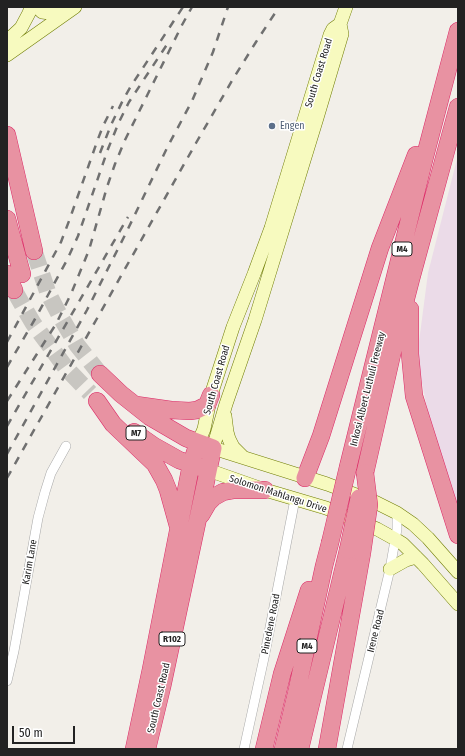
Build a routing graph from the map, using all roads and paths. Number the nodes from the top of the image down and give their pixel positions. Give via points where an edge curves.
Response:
1 (31, 7) edge
2 (37, 7) edge
3 (68, 7) edge
4 (75, 7) edge
5 (346, 7) edge
6 (458, 31) edge
7 (9, 49) edge
8 (446, 81) junction
9 (458, 107) edge
10 (7, 135) edge
11 (7, 219) edge
12 (277, 230) junction
13 (34, 251) tunnel mouth
14 (14, 274) edge
15 (254, 274) junction
16 (268, 279) junction
17 (411, 279) junction
18 (14, 290) tunnel mouth
19 (100, 374) tunnel mouth
20 (211, 395) junction
21 (226, 404) junction
22 (134, 405) junction
23 (66, 446) dead end
24 (206, 446) junction
25 (243, 458) junction
26 (191, 465) junction
27 (208, 470) junction
28 (305, 478) junction
29 (265, 490) junction
30 (296, 499) junction
31 (397, 513) junction
32 (196, 528) junction
33 (179, 530) junction
34 (458, 535) edge
35 (396, 539) junction
36 (355, 552) junction
37 (416, 557) junction
38 (324, 566) junction
39 (390, 569) junction
40 (458, 572) edge
41 (458, 604) edge
42 (7, 681) edge
43 (155, 686) junction
44 (149, 712) junction
45 (134, 749) edge
46 (147, 749) edge
47 (244, 749) edge
48 (264, 749) edge
49 (283, 749) edge
50 (300, 749) edge
51 (327, 749) edge
52 (347, 749) edge

1 - 7 main road
2 - 3 main road via 42,12 50,13
4 - 7 main road
5 - 12 main road, South Coast Road via 340,24 342,34 329,56
6 - 8 highway, Inkosi Albert Luthuli Freeway / M4
8 - 28 highway via 380,248 321,436
8 - 38 highway, Inkosi Albert Luthuli Freeway / M4, bridge via 425,156
9 - 17 highway, Inkosi Albert Luthuli Freeway / M4
10 - 13 highway
11 - 14 highway
12 - 15 main road, South Coast Road
12 - 16 main road, South Coast Road
14 - 18 highway
15 - 16 main road
15 - 20 main road, South Coast Road via 233,327
16 - 21 main road, South Coast Road
17 - 34 highway via 409,330 414,396
17 - 36 highway, Inkosi Albert Luthuli Freeway / M4, bridge via 365,473
19 - 22 highway, M7
20 - 22 highway via 207,405 197,410 180,411
20 - 24 main road, South Coast Road via 204,429
21 - 24 main road, South Coast Road
21 - 25 main road via 227,432 233,447
22 - 24 highway, M7 via 186,438
23 - 42 street, Karim Lane via 51,473 38,518
24 - 25 main road, M7
24 - 26 highway, South Coast Road / R102
24 - 27 highway, South Coast Road / R102
25 - 28 main road, M7
26 - 27 highway, Solomon Mahlangu Drive / M7
26 - 33 highway, South Coast Road / R102
26 - 33 highway, Solomon Mahlangu Drive / M7 via 154,446 93,397 113,424 155,464 168,490
27 - 29 main road, Solomon Mahlangu Drive / M7
27 - 32 highway, South Coast Road / R102
28 - 31 main road, M7 via 375,502
29 - 30 main road, Solomon Mahlangu Drive / M7
29 - 32 highway via 223,492 208,503
30 - 35 main road, Solomon Mahlangu Drive / M7 via 326,508
30 - 47 street, Pinedene Road
31 - 35 street, Irene Road
31 - 40 main road, M7 via 414,524
32 - 43 highway, South Coast Road / R102
33 - 43 highway, South Coast Road / R102
35 - 37 main road, Solomon Mahlangu Drive / M7
35 - 39 street, Irene Road
36 - 50 highway, Inkosi Albert Luthuli Freeway / M4
36 - 51 highway
37 - 39 main road
37 - 41 main road, Solomon Mahlangu Drive / M7
38 - 48 highway via 308,592 282,674
38 - 49 highway, Inkosi Albert Luthuli Freeway / M4
39 - 52 street, Irene Road
43 - 44 highway, South Coast Road / R102
44 - 45 highway, South Coast Road / R102
44 - 46 highway, South Coast Road / R102

